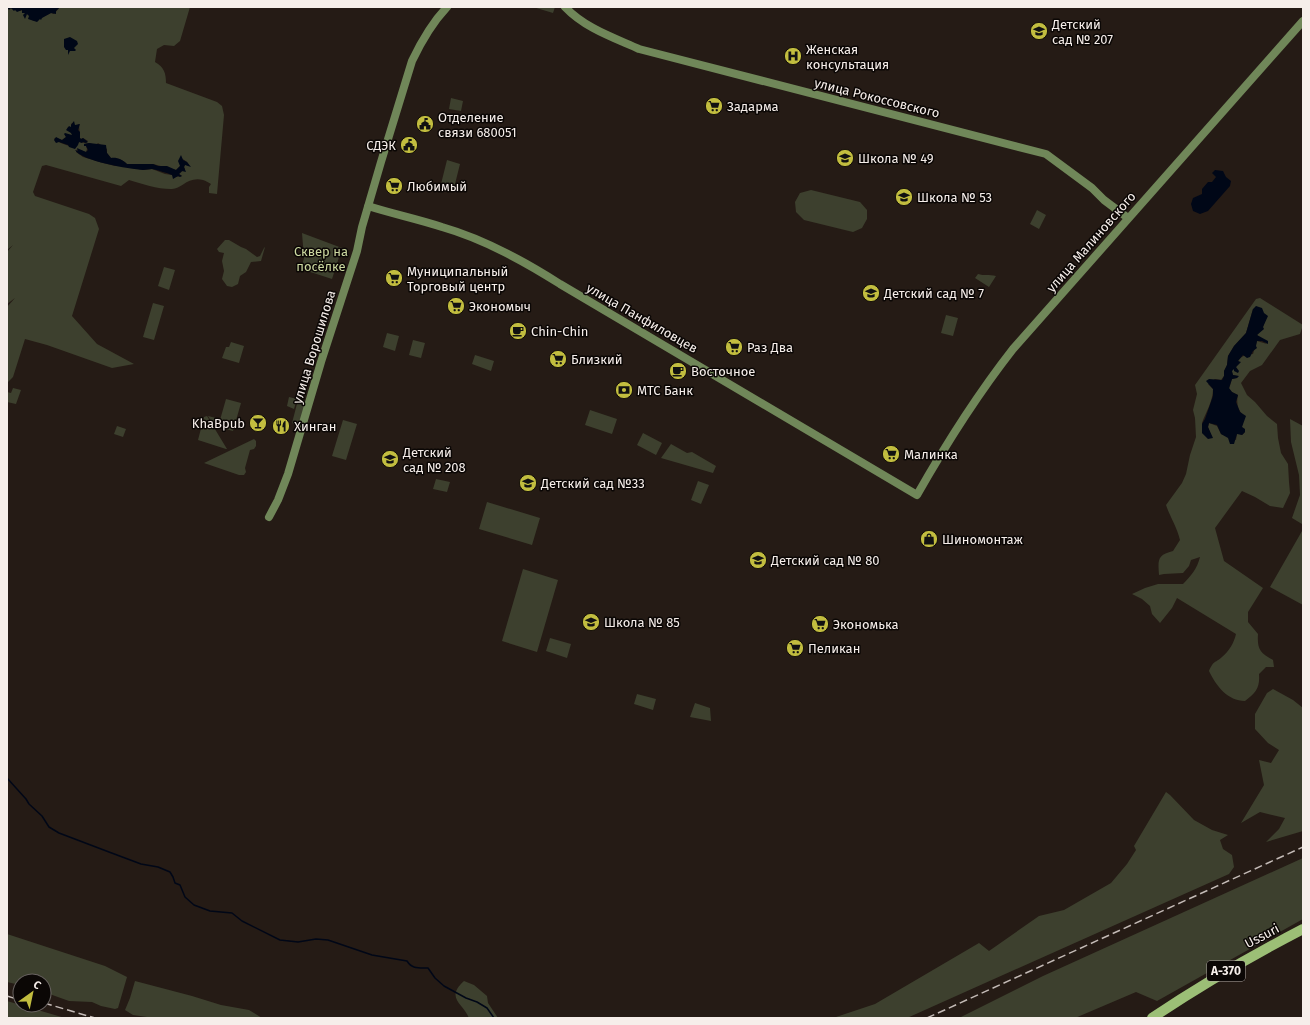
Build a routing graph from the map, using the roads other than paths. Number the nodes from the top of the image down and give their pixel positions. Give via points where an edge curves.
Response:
1 (447, 7) edge
2 (565, 7) edge
3 (1303, 15) edge
4 (1303, 21) edge
5 (1299, 28) edge
6 (368, 206) junction
7 (1128, 218) junction
8 (902, 486) joint
9 (269, 517) dead end
10 (1303, 929) edge
11 (1152, 1018) edge

1 - 6 street, улица Ворошилова via 418,48 412,61
2 - 7 street, улица Рокоссовского via 573,16 600,33 638,49 1046,154
3 - 5 street
4 - 5 street, улица Малиновского
5 - 7 street, улица Малиновского
6 - 8 street, улица Панфиловцев via 442,226 535,268
6 - 9 street, улица Ворошилова via 288,474
7 - 8 street, улица Малиновского via 1003,362 950,438 918,495
10 - 11 highway, Ussuri / А-370 via 1218,975

